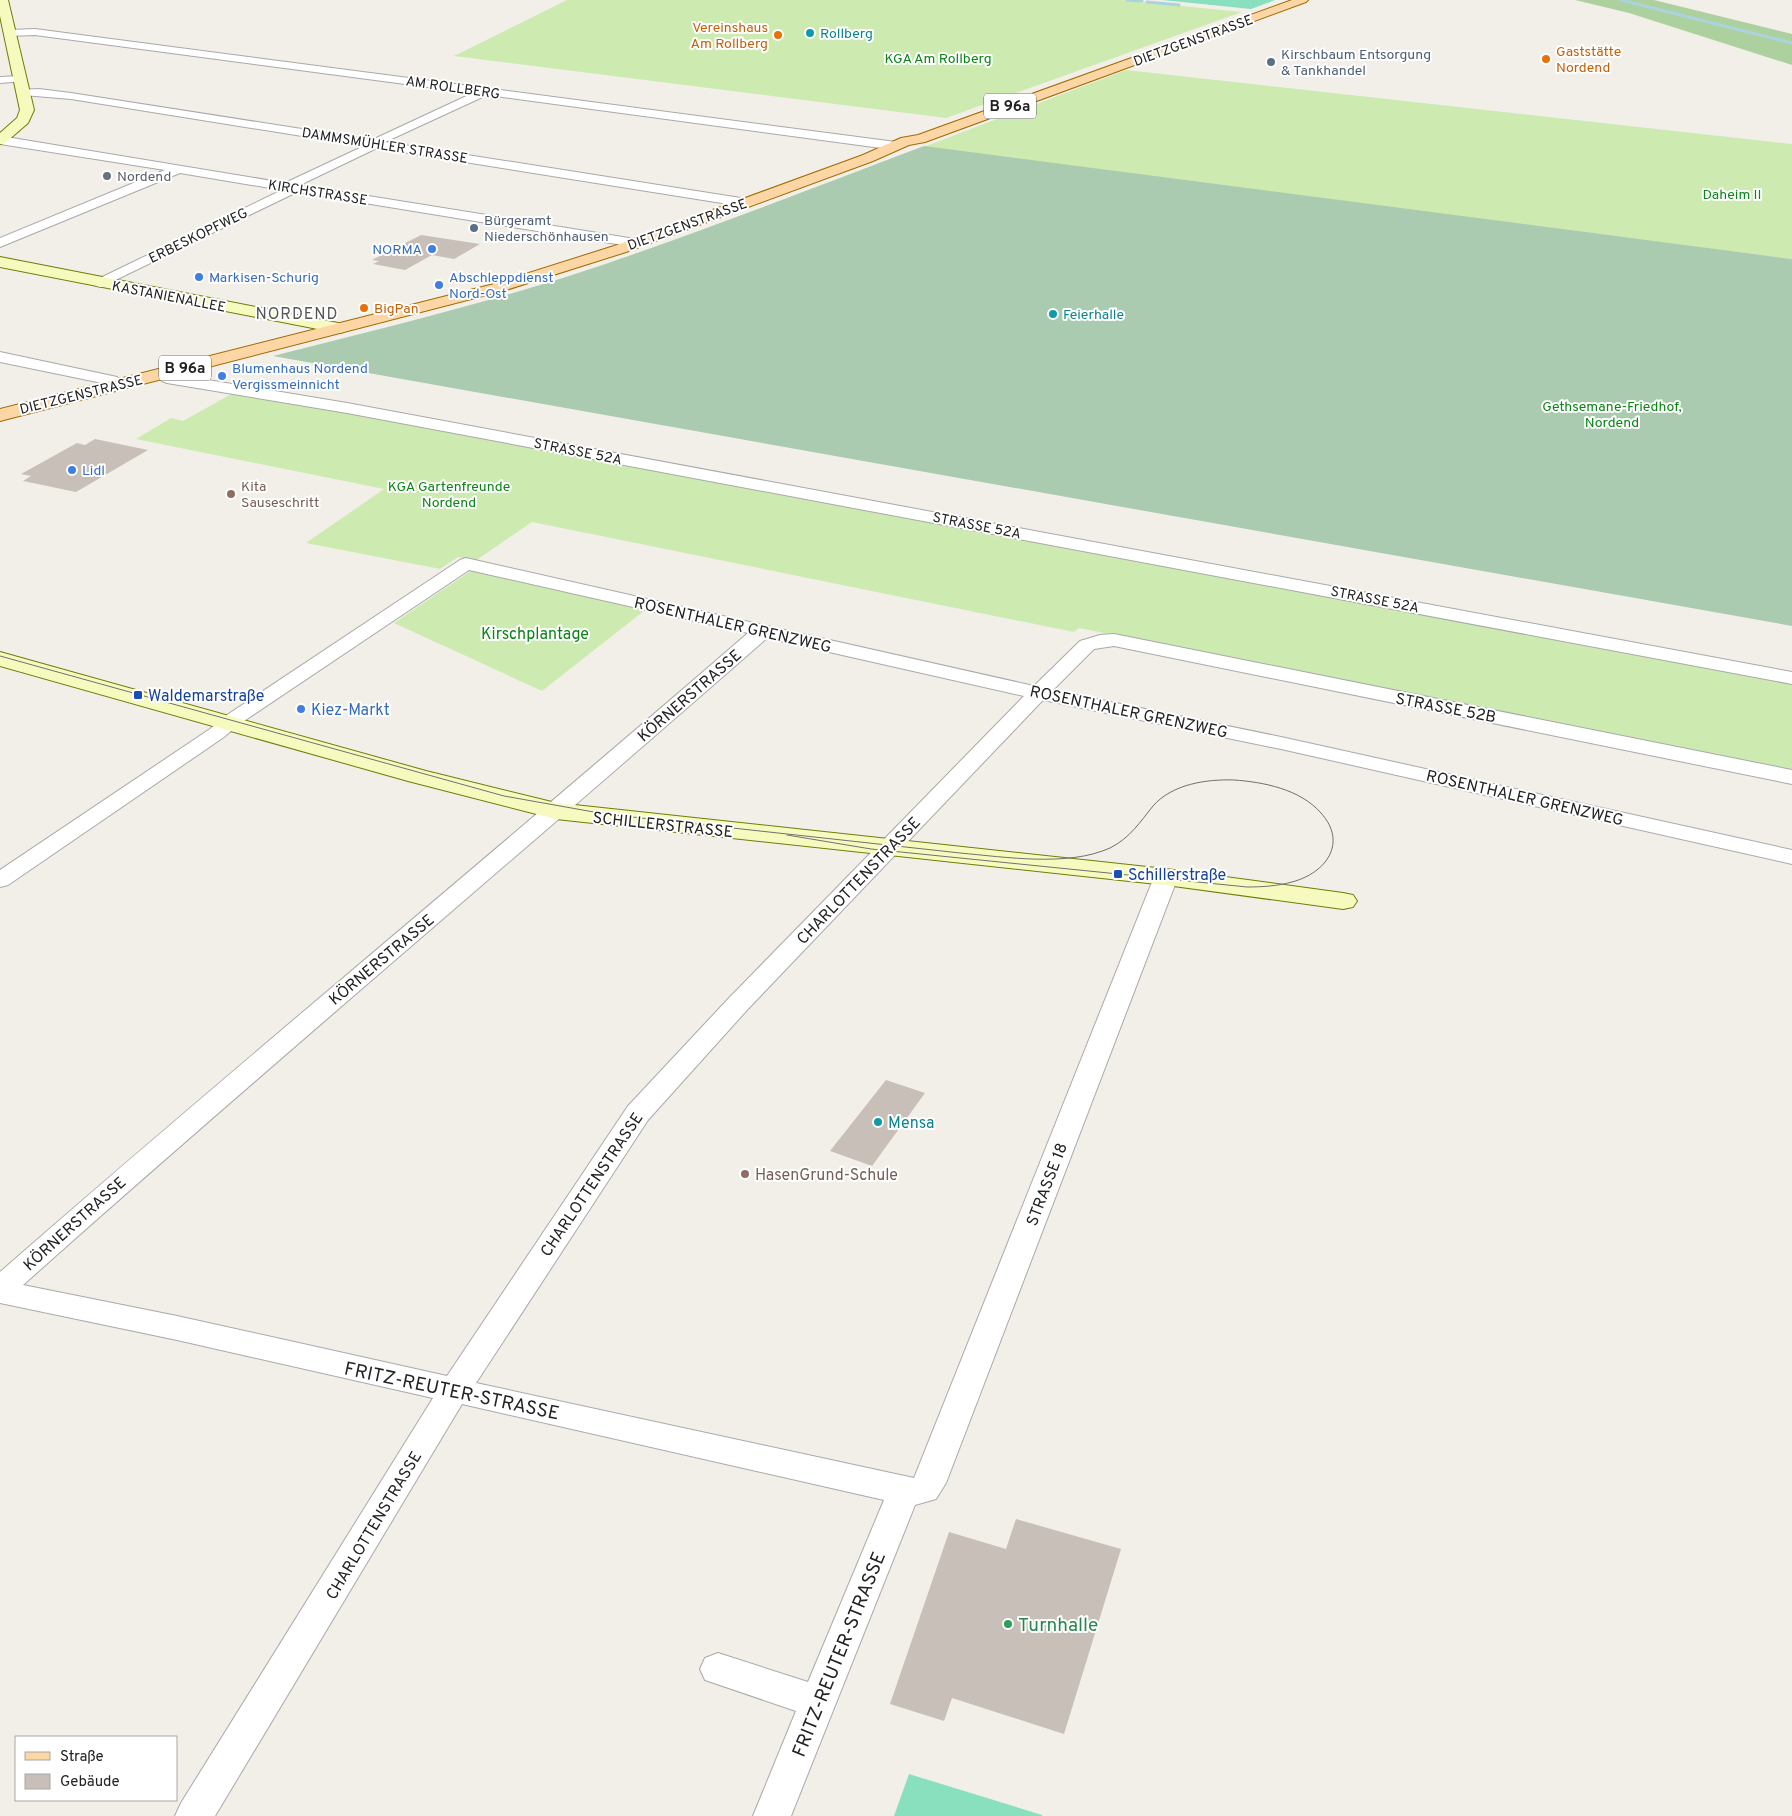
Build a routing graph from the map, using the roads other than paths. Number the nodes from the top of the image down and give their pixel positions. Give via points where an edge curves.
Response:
1 (2, 0) edge
2 (1288, 0) edge
3 (1302, 0) edge
4 (1261, 12) junction
5 (9, 33) junction
6 (0, 80) edge
7 (22, 86) junction
8 (487, 91) junction
9 (0, 140) edge
10 (375, 144) junction
11 (901, 144) junction
12 (179, 169) junction
13 (291, 187) junction
14 (747, 203) junction
15 (0, 243) edge
16 (636, 243) junction
17 (0, 262) edge
18 (101, 282) junction
19 (338, 328) junction
20 (0, 357) edge
21 (162, 374) junction
22 (118, 384) junction
23 (0, 415) edge
24 (764, 630) junction
25 (1100, 641) joint
26 (0, 659) edge
27 (1792, 678) edge
28 (1038, 693) junction
29 (228, 723) junction
30 (1792, 777) edge
31 (556, 812) junction
32 (889, 848) junction
33 (1792, 857) edge
34 (1166, 877) junction
35 (0, 880) edge
36 (1343, 901) dead end
37 (0, 1291) edge
38 (454, 1391) junction
39 (914, 1491) junction
40 (718, 1669) dead end
41 (818, 1702) junction
42 (194, 1816) edge
43 (772, 1816) edge

1 - 5 street
2 - 4 main road, DIETZGENSTRASSE / B 96a
3 - 4 main road, DIETZGENSTRASSE / B 96a
4 - 11 main road, DIETZGENSTRASSE / B 96a
5 - 7 street
5 - 8 street, AM ROLLBERG via 35,32
6 - 7 street, DAMMSMÜHLER STRASSE
7 - 9 street via 27,115
7 - 10 street, DAMMSMÜHLER STRASSE via 55,94
8 - 10 street, ERBESKOPFWEG
8 - 11 street, AM ROLLBERG
9 - 12 street, KIRCHSTRASSE
10 - 13 street, ERBESKOPFWEG
10 - 14 street, DAMMSMÜHLER STRASSE
11 - 14 main road, DIETZGENSTRASSE / B 96a
12 - 13 street, KIRCHSTRASSE
12 - 15 street
13 - 16 street, KIRCHSTRASSE
13 - 18 street, ERBESKOPFWEG
14 - 16 main road, DIETZGENSTRASSE / B 96a
16 - 19 main road, DIETZGENSTRASSE / B 96a via 517,282
17 - 18 street, KASTANIENALLEE
18 - 19 street, KASTANIENALLEE
19 - 21 main road, DIETZGENSTRASSE / B 96a
20 - 22 street via 112,380
21 - 22 main road, DIETZGENSTRASSE / B 96a
21 - 27 street, STRASSE 52A via 167,378 346,408
22 - 23 main road, DIETZGENSTRASSE / B 96a
24 - 28 street, ROSENTHALER GRENZWEG
24 - 29 street, ROSENTHALER GRENZWEG via 466,564
24 - 31 street, KÖRNERSTRASSE
25 - 28 street, CHARLOTTENSTRASSE via 1088,645
25 - 30 street, STRASSE 52B via 1114,640
26 - 29 street, SCHILLERSTRASSE
28 - 32 street, CHARLOTTENSTRASSE
28 - 33 street, ROSENTHALER GRENZWEG via 1281,743
29 - 31 street, SCHILLERSTRASSE
29 - 35 street
31 - 32 street, SCHILLERSTRASSE
31 - 37 street, KÖRNERSTRASSE via 165,1143
32 - 34 street, SCHILLERSTRASSE
32 - 38 street, CHARLOTTENSTRASSE via 638,1113
34 - 36 street, SCHILLERSTRASSE
34 - 39 street, STRASSE 18 via 930,1483
37 - 38 street, FRITZ-REUTER-STRASSE
38 - 39 street, FRITZ-REUTER-STRASSE
38 - 42 street, CHARLOTTENSTRASSE
39 - 41 street, FRITZ-REUTER-STRASSE
40 - 41 street
41 - 43 street, FRITZ-REUTER-STRASSE

